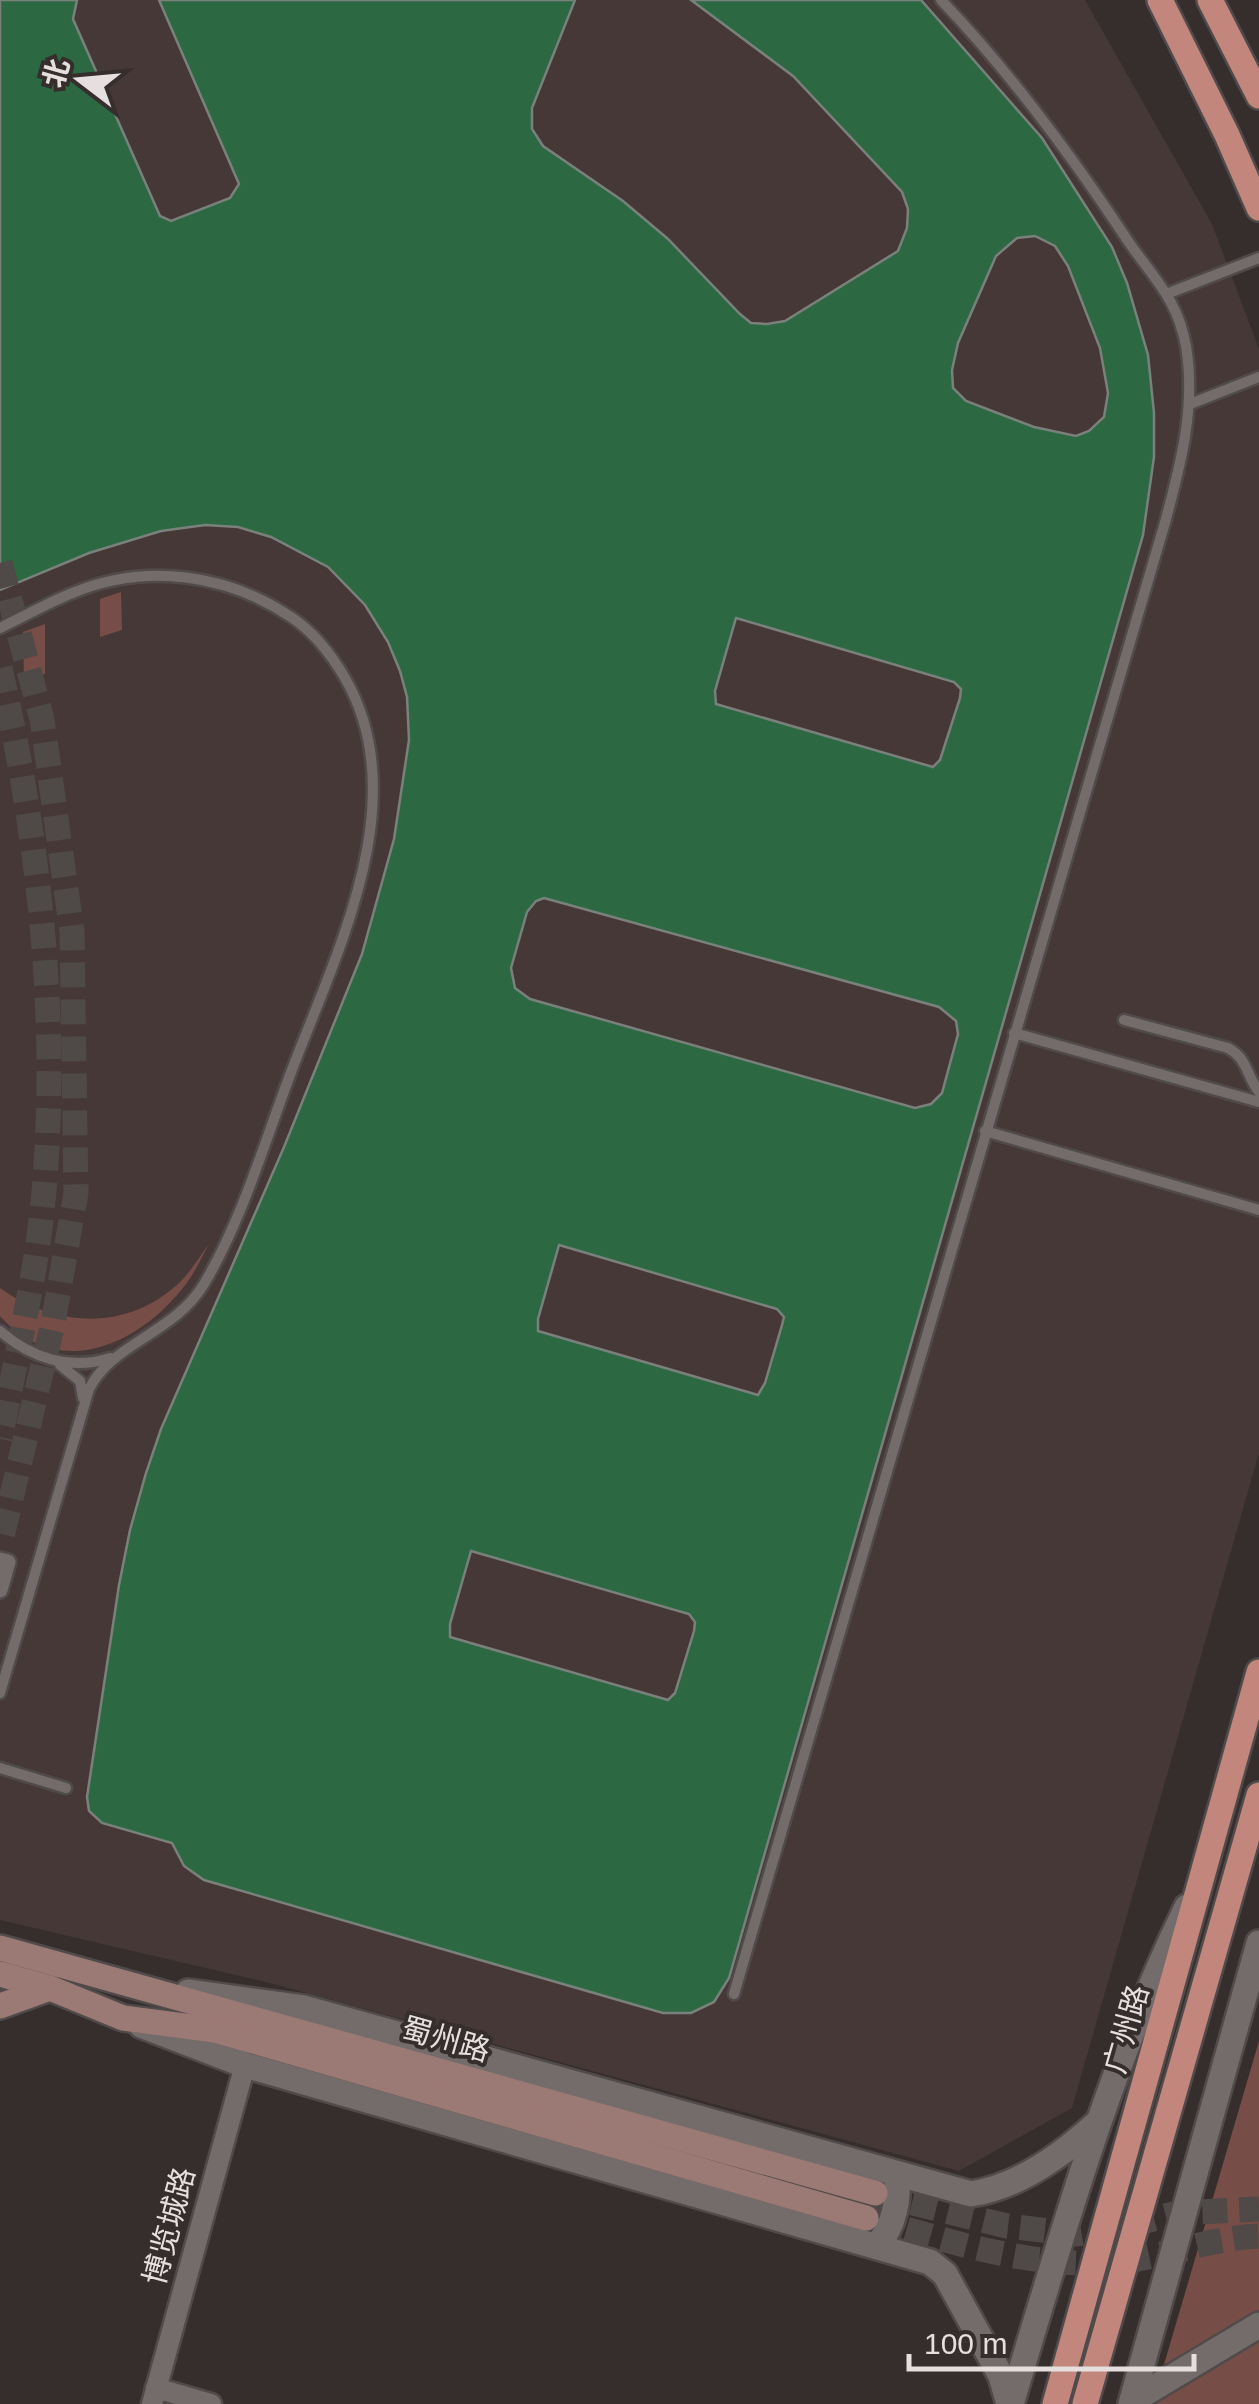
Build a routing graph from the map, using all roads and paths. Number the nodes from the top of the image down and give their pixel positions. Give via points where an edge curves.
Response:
1 (941, 0) edge
2 (1160, 0) edge
3 (1210, 0) edge
4 (1259, 96) edge
5 (1259, 208) edge
6 (1259, 258) edge
7 (1168, 293) junction
8 (1259, 377) edge
9 (1190, 404) junction
10 (0, 628) edge
11 (1124, 1020) dead end
12 (1014, 1033) junction
13 (1259, 1092) edge
14 (1259, 1102) edge
15 (985, 1131) junction
16 (1259, 1210) edge
17 (0, 1331) edge
18 (117, 1356) junction
19 (51, 1360) junction
20 (83, 1404) junction
21 (0, 1560) edge
22 (0, 1590) edge
23 (1259, 1672) edge
24 (0, 1692) edge
25 (0, 1768) edge
26 (66, 1788) dead end
27 (1259, 1795) edge
28 (1202, 1876) junction
29 (1259, 1942) edge
30 (0, 1948) edge
31 (0, 1974) edge
32 (1255, 1974) edge
33 (125, 1983) junction
34 (50, 1988) junction
35 (734, 1994) dead end
36 (0, 2006) edge
37 (122, 2018) junction
38 (245, 2065) junction
39 (1096, 2124) junction
40 (896, 2174) junction
41 (877, 2245) junction
42 (1259, 2325) edge
43 (154, 2396) edge
44 (1132, 2402) edge
45 (211, 2404) edge
46 (1010, 2404) edge
47 (1055, 2404) edge
48 (1086, 2404) edge

1 - 7 lane via 993,54
2 - 5 main road
3 - 4 main road
6 - 7 lane
7 - 9 lane via 1186,345
8 - 9 lane
9 - 12 lane via 1166,520
10 - 18 lane via 74,592 136,576 222,583 256,595 304,626 336,662 360,709 374,767 370,837 355,893 240,1205 204,1285 173,1320
11 - 13 lane via 1228,1048 1240,1055
12 - 14 lane
12 - 15 lane
15 - 16 lane
15 - 35 lane
17 - 19 lane
18 - 19 lane via 84,1364
18 - 20 lane via 94,1379
19 - 20 lane via 80,1381
20 - 24 lane
21 - 22 street via 8,1562
23 - 28 main road, 广州路
25 - 26 lane
27 - 48 main road
28 - 39 street via 1150,1982
28 - 47 main road, 广州路
29 - 32 street
30 - 33 main road, 蜀州路
31 - 34 main road, 蜀州路
32 - 44 street
33 - 37 main road, 蜀州路 via 871,2206 215,2030
33 - 40 street via 304,2008
34 - 36 main road
34 - 37 main road, 蜀州路
37 - 38 street
38 - 41 street
38 - 43 street, 博览城路
39 - 40 street via 1024,2176 990,2191 954,2191
39 - 46 street
40 - 41 street via 894,2212
41 - 46 street via 930,2262 945,2274
42 - 44 street
43 - 45 street

